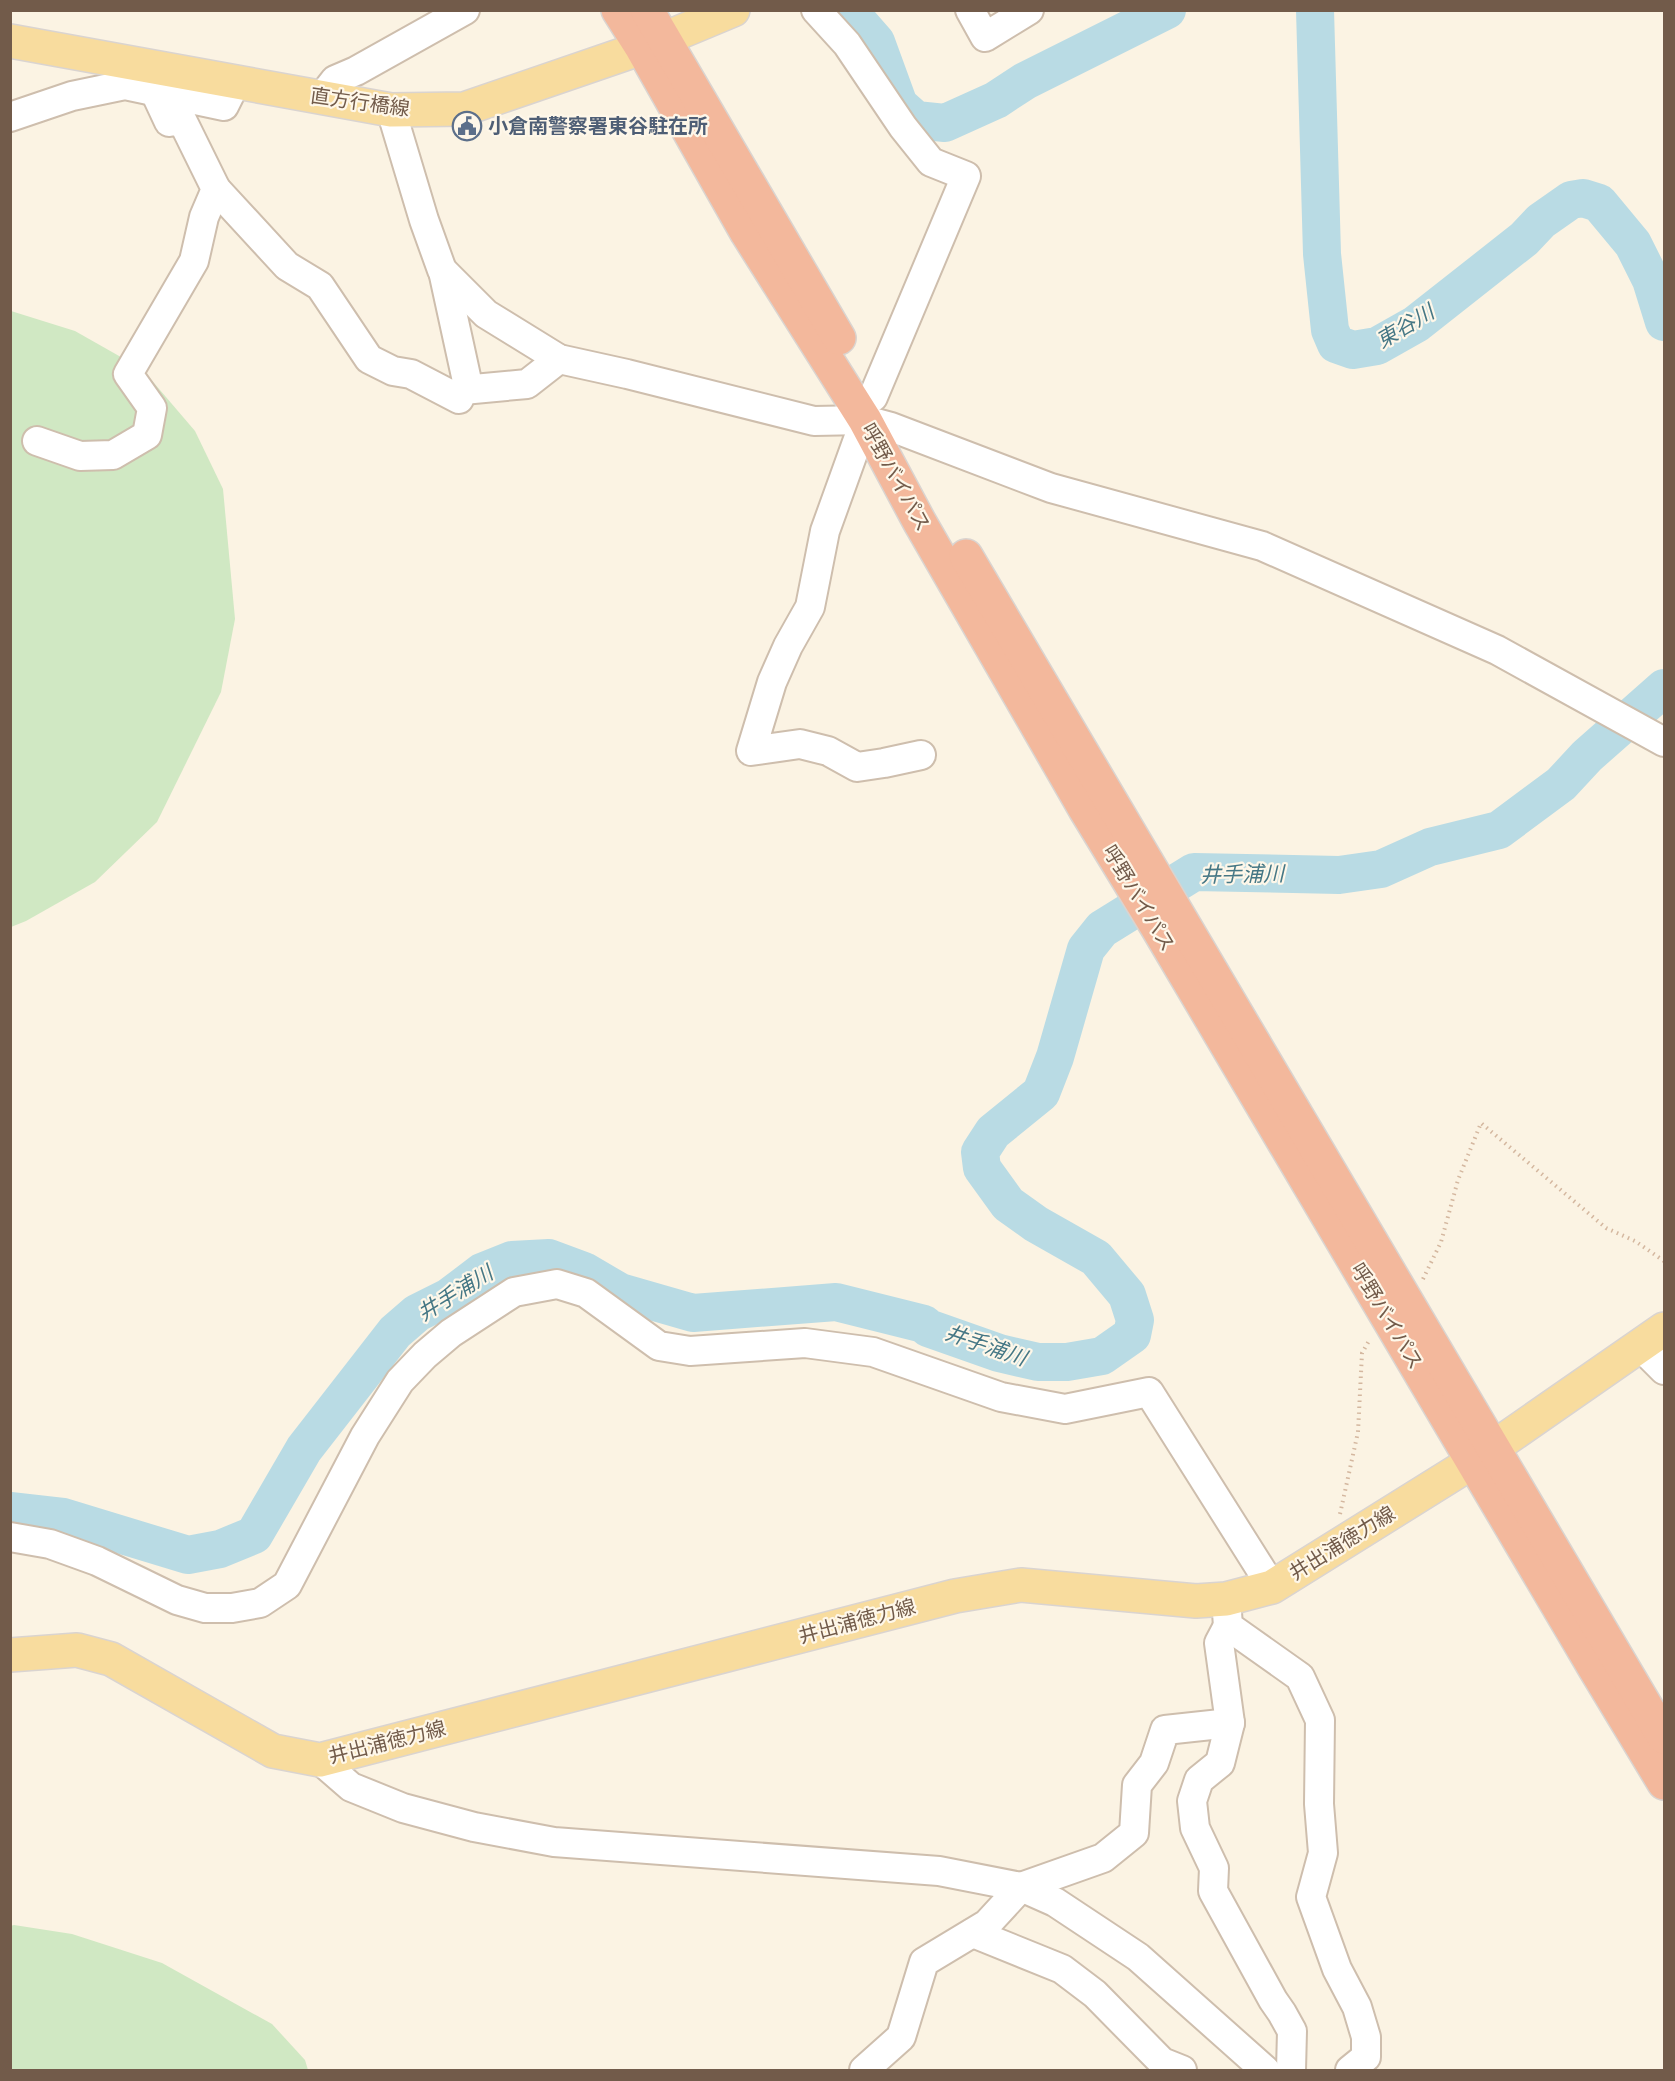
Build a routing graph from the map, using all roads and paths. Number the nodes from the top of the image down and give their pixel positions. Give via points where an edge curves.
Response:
1 (465, 10) edge
2 (618, 10) edge
3 (647, 10) edge
4 (733, 10) edge
5 (816, 10) edge
6 (970, 10) edge
7 (1029, 10) edge
8 (10, 40) edge
9 (653, 44) junction
10 (236, 82) junction
11 (155, 92) junction
12 (321, 98) junction
13 (391, 110) junction
14 (10, 117) edge
15 (216, 189) junction
16 (442, 270) junction
17 (559, 359) junction
18 (463, 390) junction
19 (876, 415) junction
20 (37, 441) dead end
21 (1665, 742) edge
22 (921, 755) dead end
23 (1665, 1261) edge
24 (1397, 1307) junction
25 (1652, 1337) edge
26 (1665, 1371) edge
27 (1484, 1453) junction
28 (10, 1537) edge
29 (1332, 1550) junction
30 (1272, 1587) junction
31 (1227, 1613) junction
32 (10, 1655) edge
33 (1230, 1723) junction
34 (1665, 1737) edge
35 (320, 1760) junction
36 (1665, 1783) edge
37 (1021, 1887) junction
38 (973, 1933) junction
39 (864, 2070) edge
40 (1182, 2070) edge
41 (1265, 2070) edge
42 (1291, 2070) edge
43 (1350, 2070) edge

1 - 12 street via 335,80
2 - 9 highway, 呼野バイパス
3 - 9 highway, 呼野バイパス
4 - 9 main road, 直方行橋線
5 - 19 street via 847,44 931,162 966,176
6 - 7 street via 985,37
8 - 10 main road, 直方行橋線
9 - 13 main road, 直方行橋線 via 464,109
9 - 19 highway, 呼野バイパス via 747,233
10 - 11 street via 224,106
10 - 12 main road, 直方行橋線
11 - 14 street via 125,85 72,96
11 - 15 street via 169,122 182,120
12 - 13 main road, 直方行橋線
13 - 16 street
15 - 18 street via 287,266 320,286 369,358 459,399
15 - 20 street via 204,217 194,261 128,374 152,408 147,435 113,455 80,456
16 - 17 street via 486,314
16 - 18 street via 467,381
17 - 18 street via 527,384
17 - 19 street via 814,421
19 - 21 street via 1051,488 1263,546 1497,650
19 - 22 street via 825,531 810,607 772,682 751,751 800,744 828,752 857,767
19 - 24 highway, 呼野バイパス via 1140,876
23 - 24 path via 1606,1228 1481,1123 1458,1180 1441,1242
24 - 27 highway, 呼野バイパス
24 - 29 path via 1362,1353 1358,1432
25 - 26 street
25 - 27 main road, 井出浦徳力線
27 - 29 main road, 井出浦徳力線
27 - 34 highway, 呼野バイパス
27 - 36 highway, 呼野バイパス via 1594,1667
28 - 30 street via 50,1544 97,1561 177,1600 205,1608 260,1603 287,1585 365,1436 400,1381 451,1333 514,1292 557,1284 586,1293 659,1346 690,1351 805,1343 873,1352 1000,1397 1065,1409 1149,1392
29 - 30 main road, 井出浦徳力線
30 - 31 main road, 井出浦徳力線
31 - 33 street via 1219,1643
31 - 35 main road, 井出浦徳力線 via 1196,1600 1021,1585 955,1596
31 - 43 street via 1300,1677 1320,1720 1323,1853 1311,1897 1366,2037 1366,2057
32 - 35 main road, 井出浦徳力線 via 77,1650 111,1659 273,1751
33 - 37 street via 1166,1730 1155,1763 1137,1785 1134,1833 1102,1858
33 - 42 street via 1221,1763 1199,1780 1192,1801 1196,1828 1214,1868 1213,1891 1292,2031
35 - 37 street via 351,1787 403,1808 554,1842 939,1871
37 - 38 street via 987,1924
37 - 41 street via 1055,1902 1138,1957
38 - 39 street via 924,1962 901,2037
38 - 40 street via 1062,1970 1095,1994 1162,2062

